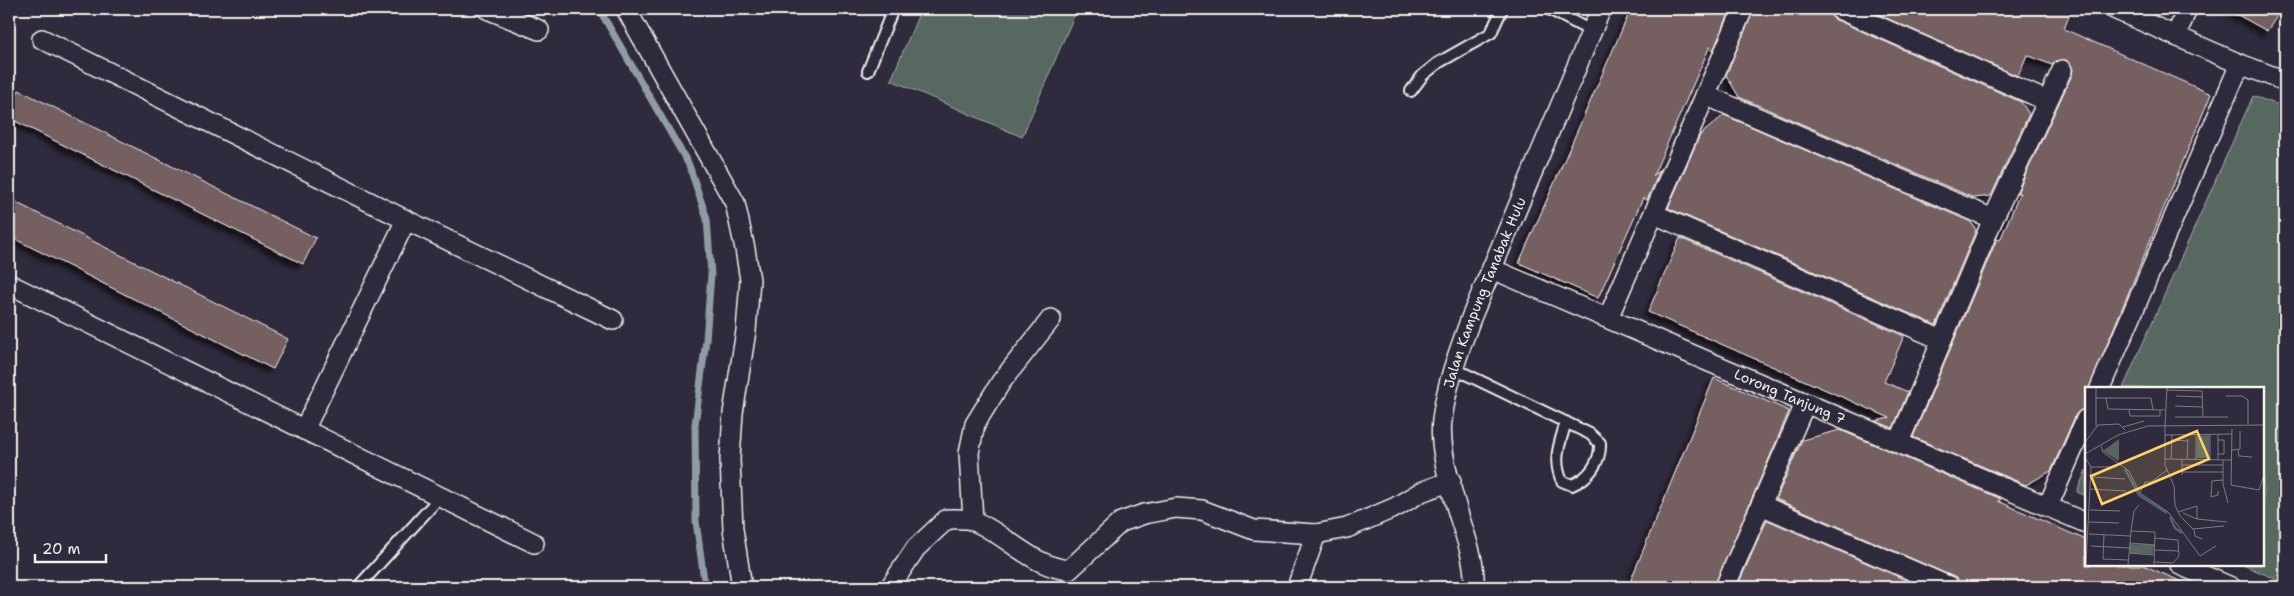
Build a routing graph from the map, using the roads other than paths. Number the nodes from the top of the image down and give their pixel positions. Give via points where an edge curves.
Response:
1 (487, 9) edge
2 (626, 9) edge
3 (893, 9) edge
4 (1502, 9) edge
5 (1549, 9) edge
6 (1601, 9) edge
7 (1743, 9) edge
8 (1839, 9) edge
9 (2187, 9) edge
10 (2122, 10) edge
11 (539, 30) dead end
12 (1591, 31) junction
13 (2176, 36) junction
14 (42, 39) dead end
15 (2240, 64) junction
16 (2062, 70) dead end
17 (868, 71) dead end
18 (2285, 81) edge
19 (1411, 91) dead end
20 (1705, 94) junction
21 (2047, 101) junction
22 (1654, 214) junction
23 (1993, 219) junction
24 (406, 220) junction
25 (1492, 269) junction
26 (9, 284) edge
27 (1608, 318) junction
28 (1051, 319) dead end
29 (613, 320) dead end
30 (1942, 340) junction
31 (1454, 368) junction
32 (2100, 387) edge
33 (1805, 404) junction
34 (2085, 421) edge
35 (1566, 422) junction
36 (304, 430) junction
37 (1899, 442) junction
38 (1451, 481) junction
39 (440, 497) junction
40 (1761, 505) junction
41 (2048, 506) junction
42 (973, 520) junction
43 (2085, 523) edge
44 (1316, 534) junction
45 (534, 543) dead end
46 (2182, 566) edge
47 (358, 587) edge
48 (742, 587) edge
49 (890, 587) edge
50 (1297, 587) edge
51 (1474, 587) edge
52 (1725, 587) edge
53 (1950, 587) edge
54 (2231, 587) edge

1 - 11 street
2 - 48 street via 735,203 745,249 750,280 730,459 733,529
3 - 17 lane
4 - 19 lane via 1491,33 1438,63
5 - 12 lane
6 - 12 street, Jalan Kampung Tanabak Hulu
7 - 20 street
8 - 21 street
9 - 13 street
10 - 13 street
12 - 25 street, Jalan Kampung Tanabak Hulu
13 - 15 street
14 - 24 street
15 - 18 street
15 - 32 street
16 - 21 street
20 - 22 street
20 - 23 street
21 - 23 street
22 - 27 street
22 - 30 street
23 - 30 street
24 - 29 street
24 - 36 street
25 - 27 street, Lorong Tanjung 7
25 - 31 street, Jalan Kampung Tanabak Hulu
26 - 36 street
27 - 33 street, Lorong Tanjung 7
28 - 42 street via 1001,382 975,424 969,453
30 - 37 street
31 - 35 lane
31 - 38 street, Jalan Kampung Tanabak Hulu via 1441,421 1445,465
33 - 37 street, Lorong Tanjung 7
33 - 40 street
34 - 41 street
35 - 35 lane via 1590,434 1600,443 1601,453 1596,465 1582,481 1572,485 1562,481 1557,471 1556,455
36 - 39 street
37 - 41 street, Lorong Tanjung 7
38 - 44 street via 1347,528
38 - 51 street, Jalan Kampung Tanabak Hulu via 1472,564
39 - 45 street
39 - 47 lane
40 - 52 street
40 - 53 street
41 - 43 street, Lorong Tanjung 7
42 - 44 street via 1040,562 1069,570 1121,522 1176,508 1202,510 1254,530
42 - 49 street via 947,518 916,548
44 - 50 street
46 - 54 street

